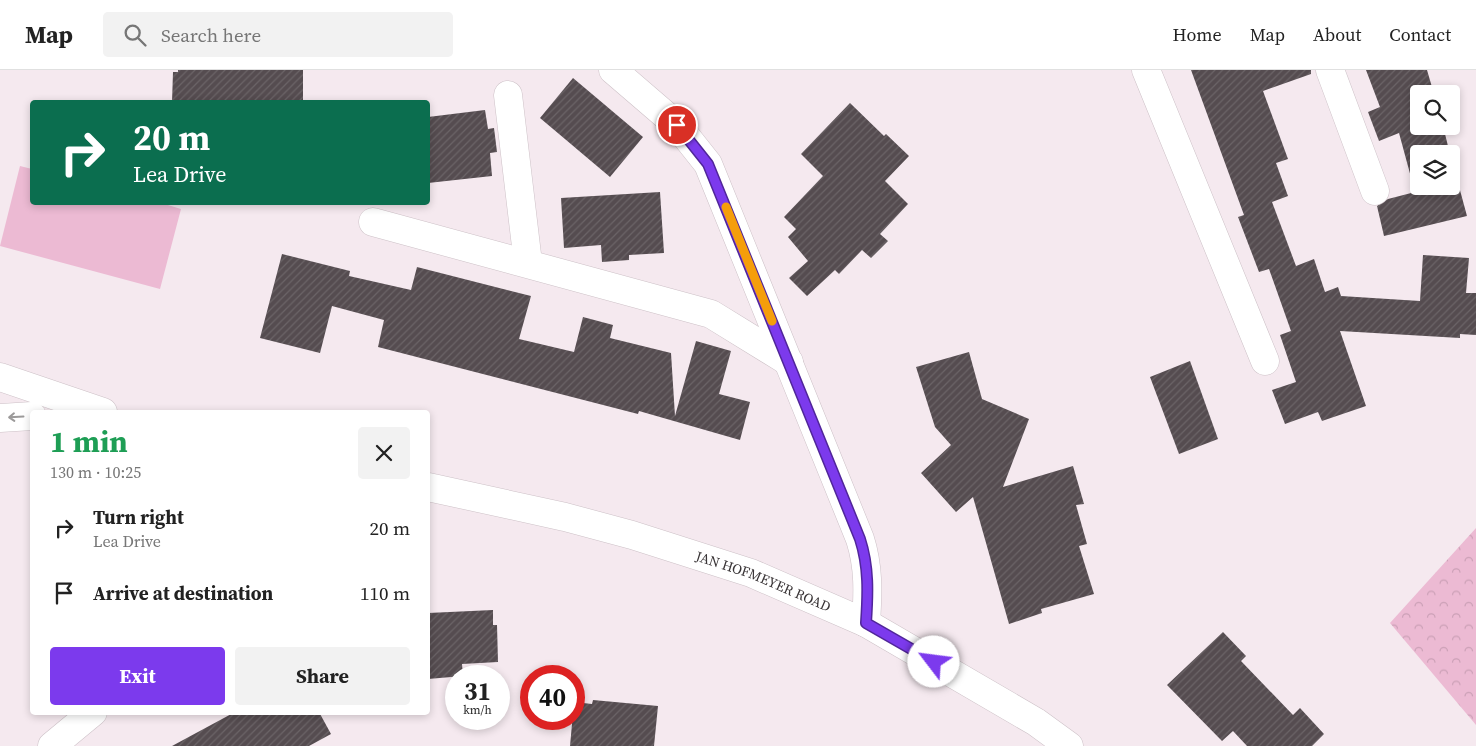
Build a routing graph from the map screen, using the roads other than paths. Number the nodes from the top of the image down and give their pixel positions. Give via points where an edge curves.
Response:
1 (613, 70) edge
2 (1146, 70) edge
3 (1330, 70) edge
4 (508, 95) dead end
5 (1375, 191) dead end
6 (373, 222) dead end
7 (528, 263) junction
8 (1266, 361) dead end
9 (789, 362) junction
10 (0, 377) edge
11 (97, 410) edge
12 (30, 416) edge
13 (0, 418) edge
14 (430, 488) edge
15 (866, 623) junction
16 (89, 715) edge
17 (52, 746) edge
18 (1070, 746) edge

1 - 9 street via 677,125 708,164
2 - 8 street
3 - 5 street
4 - 7 street
6 - 7 street
7 - 9 street via 711,314
9 - 15 street via 866,558
10 - 11 street
12 -> 13 street
14 - 15 street, JAN HOFMEYER ROAD via 565,517 682,550 751,573
15 - 18 street, JAN HOFMEYER ROAD via 1036,722
16 - 17 street

